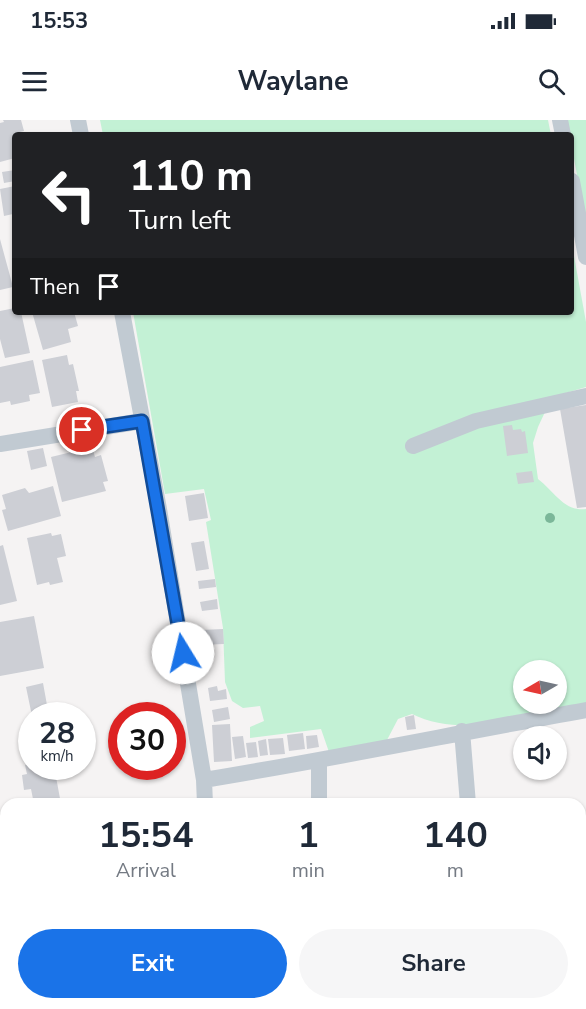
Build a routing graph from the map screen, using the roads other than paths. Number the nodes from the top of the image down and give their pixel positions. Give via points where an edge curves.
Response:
1 (574, 191) edge
2 (586, 257) edge
3 (123, 315) edge
4 (586, 396) edge
5 (142, 421) junction
6 (0, 444) edge
7 (413, 446) dead end
8 (586, 710) edge
9 (462, 731) junction
10 (319, 761) junction
11 (204, 780) junction
12 (206, 798) edge
13 (319, 798) edge
14 (468, 798) edge

1 - 2 street
3 - 5 street
4 - 7 street via 476,421
5 - 6 street
5 - 11 street
8 - 9 street
9 - 10 street
9 - 14 street
10 - 11 street
10 - 13 street
11 - 12 street

